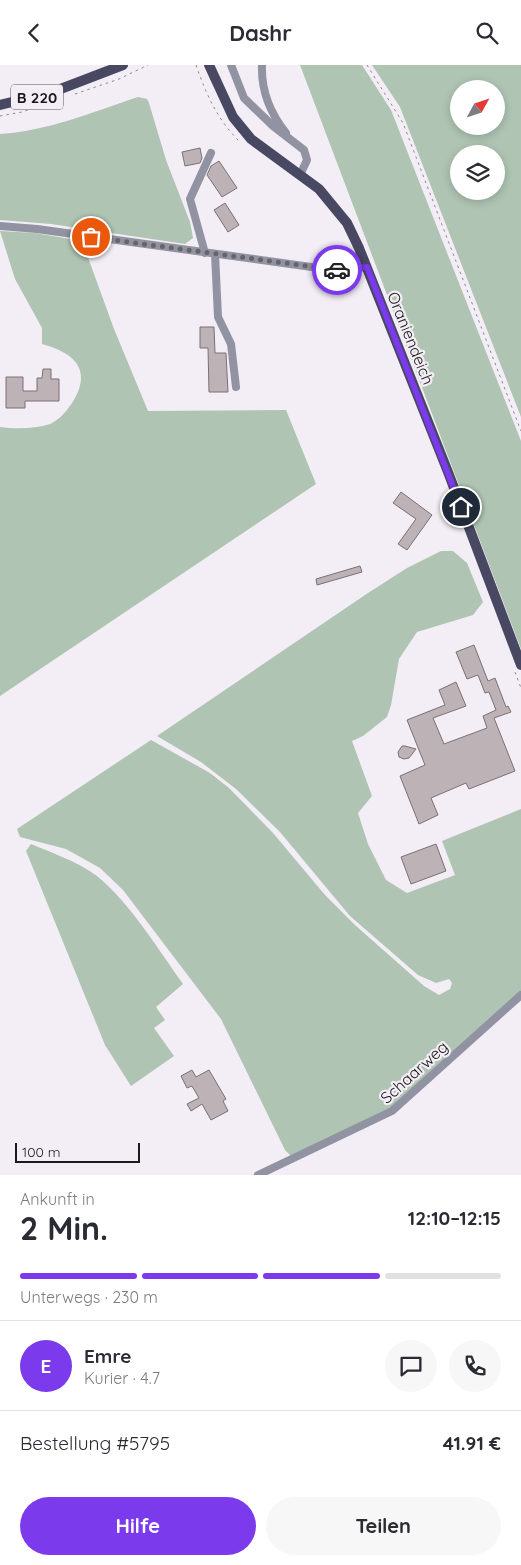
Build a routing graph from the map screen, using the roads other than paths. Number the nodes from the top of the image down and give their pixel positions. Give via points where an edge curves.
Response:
1 (123, 65) edge
2 (209, 65) edge
3 (231, 65) edge
4 (262, 65) edge
5 (0, 105) edge
6 (294, 142) junction
7 (212, 153) dead end
8 (300, 175) junction
9 (0, 226) edge
10 (205, 253) junction
11 (215, 254) junction
12 (367, 267) junction
13 (236, 387) dead end
14 (521, 665) edge
15 (521, 995) edge
16 (258, 1175) edge

1 - 5 main road, B 220 via 58,91
2 - 8 main road, Oraniendeich via 229,109 250,139
3 - 6 street via 244,98
4 - 6 street via 262,82 271,110
6 - 8 street via 306,155 306,164
7 - 10 street via 190,199
8 - 12 main road, Oraniendeich via 333,205 346,223
9 - 10 street
10 - 11 street
11 - 12 street via 333,270
11 - 13 street via 218,317 230,344
12 - 14 main road, Oraniendeich
15 - 16 street, Schaarweg via 387,1115

